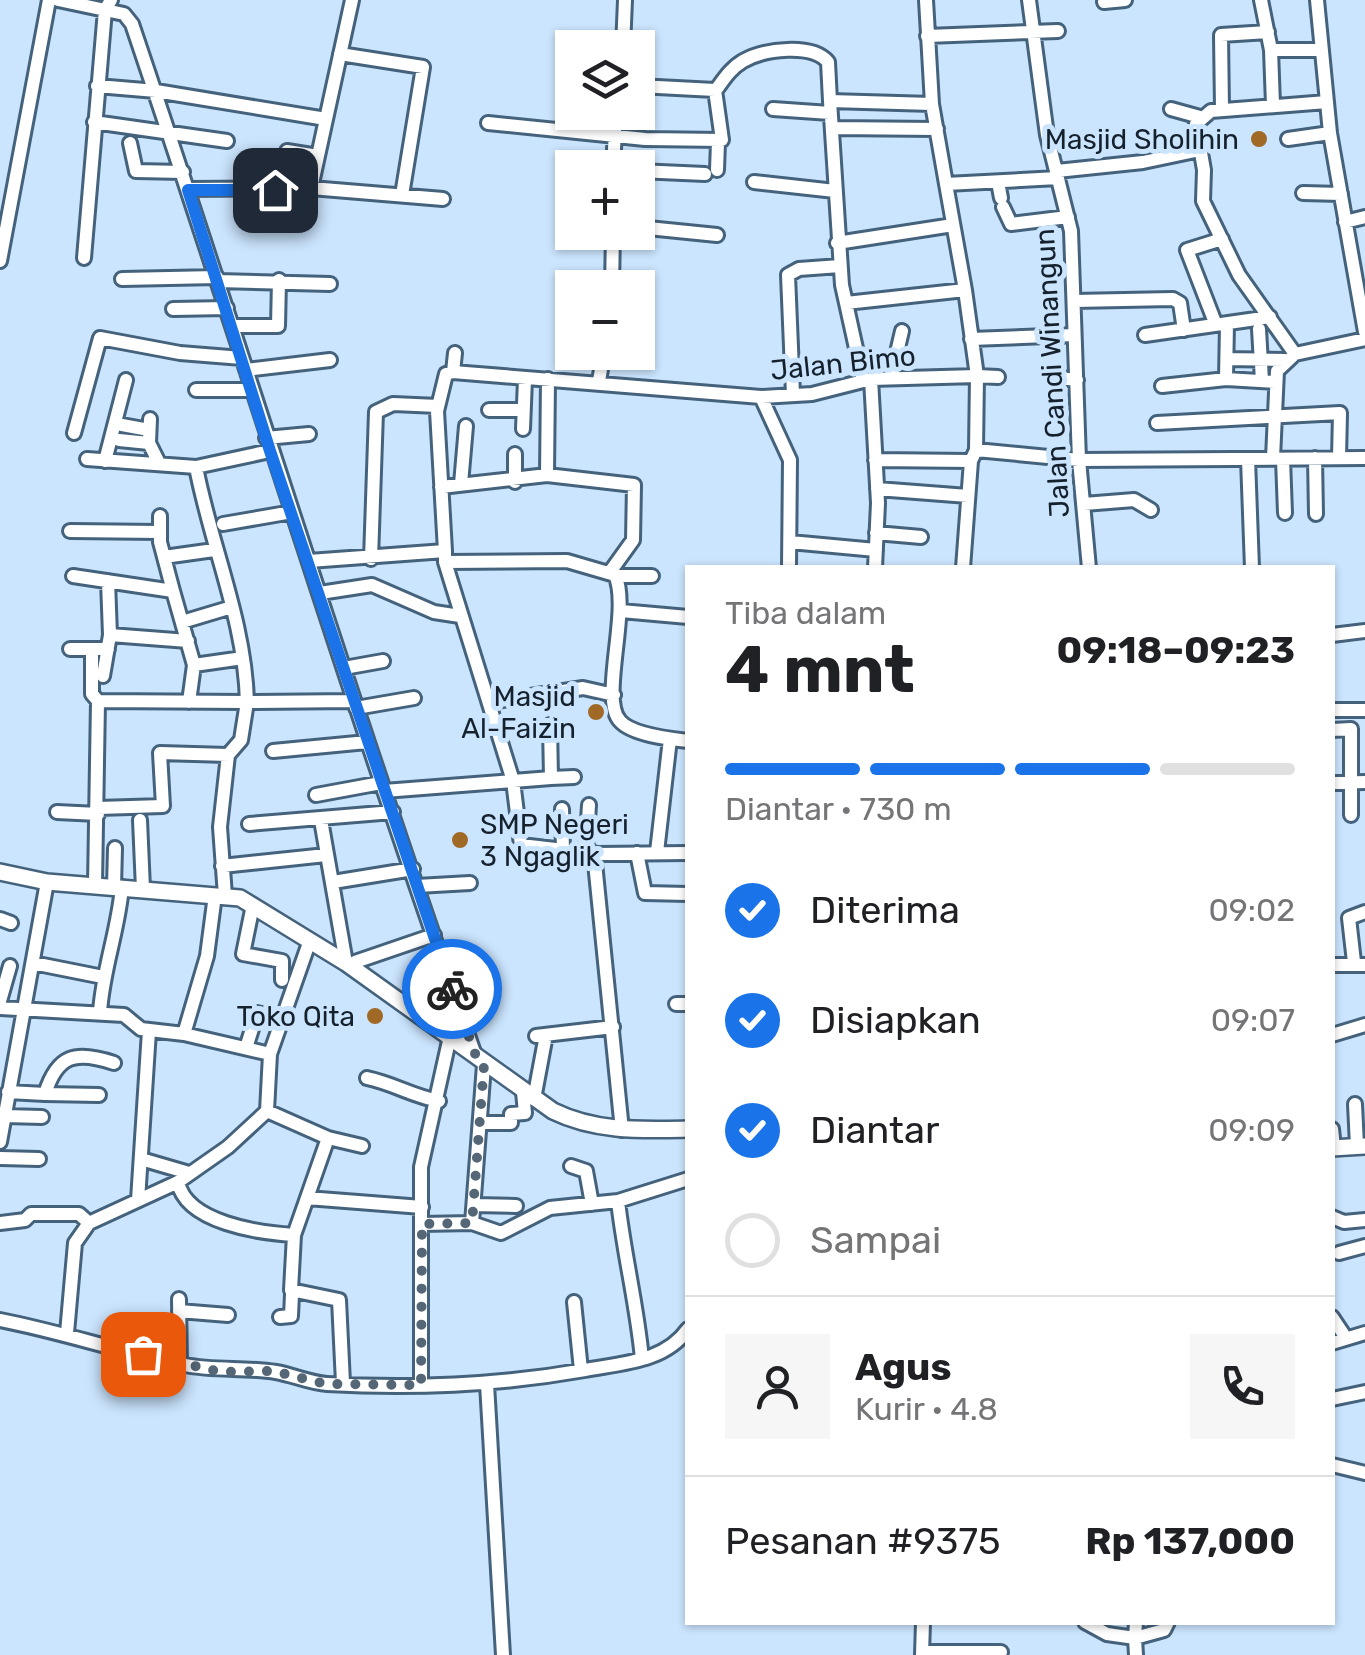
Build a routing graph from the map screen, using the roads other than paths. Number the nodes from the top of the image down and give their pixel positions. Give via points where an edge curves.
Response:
1 (49, 0) edge
2 (58, 0) edge
3 (352, 0) edge
4 (625, 0) edge
5 (926, 0) edge
6 (1029, 0) edge
7 (1125, 0) edge
8 (1261, 0) edge
9 (1318, 0) edge
10 (1104, 2) edge
11 (108, 5) edge
12 (624, 30) edge
13 (1058, 31) dead end
14 (1268, 32) junction
15 (1035, 33) junction
16 (927, 36) junction
17 (1271, 50) junction
18 (1321, 50) junction
19 (340, 54) junction
20 (97, 86) junction
21 (655, 87) edge
22 (716, 90) junction
23 (156, 91) junction
24 (1327, 102) junction
25 (932, 104) junction
26 (1273, 105) junction
27 (830, 107) junction
28 (1171, 109) dead end
29 (773, 110) dead end
30 (1222, 110) junction
31 (1200, 117) junction
32 (326, 119) junction
33 (94, 122) junction
34 (488, 123) dead end
35 (832, 128) junction
36 (937, 129) junction
37 (614, 130) edge
38 (171, 132) junction
39 (1330, 133) junction
40 (614, 135) junction
41 (1288, 139) dead end
42 (226, 141) dead end
43 (718, 142) junction
44 (130, 143) dead end
45 (614, 150) edge
46 (1200, 150) junction
47 (288, 151) dead end
48 (318, 156) junction
49 (655, 171) edge
50 (183, 172) junction
51 (1057, 174) junction
52 (754, 182) dead end
53 (998, 182) junction
54 (946, 184) junction
55 (312, 188) junction
56 (188, 190) junction
57 (835, 191) junction
58 (1303, 193) dead end
59 (1341, 194) junction
60 (402, 196) junction
61 (443, 199) dead end
62 (1068, 218) junction
63 (1365, 218) edge
64 (1345, 222) junction
65 (953, 224) junction
66 (655, 229) edge
67 (717, 235) dead end
68 (1222, 240) junction
69 (837, 242) junction
70 (84, 258) dead end
71 (0, 262) edge
72 (840, 266) junction
73 (217, 279) junction
74 (122, 280) dead end
75 (279, 280) junction
76 (330, 284) dead end
77 (1361, 285) edge
78 (965, 290) junction
79 (1074, 301) junction
80 (846, 304) junction
81 (227, 308) junction
82 (173, 309) dead end
83 (1270, 318) junction
84 (1222, 324) junction
85 (232, 326) junction
86 (1259, 329) dead end
87 (1184, 330) junction
88 (902, 331) dead end
89 (1146, 335) dead end
90 (1365, 335) edge
91 (1074, 336) junction
92 (972, 339) junction
93 (454, 352) dead end
94 (1290, 357) junction
95 (1226, 359) junction
96 (330, 360) dead end
97 (1262, 360) junction
98 (244, 364) junction
99 (601, 370) edge
100 (453, 372) junction
101 (978, 376) junction
102 (998, 377) dead end
103 (525, 378) junction
104 (891, 378) junction
105 (1058, 378) dead end
106 (548, 379) junction
107 (867, 379) junction
108 (1226, 379) junction
109 (126, 380) dead end
110 (1077, 380) junction
111 (599, 381) junction
112 (1268, 381) junction
113 (1162, 386) dead end
114 (196, 390) dead end
115 (252, 390) junction
116 (793, 395) junction
117 (760, 397) junction
118 (438, 406) junction
119 (489, 410) dead end
120 (524, 410) junction
121 (1272, 419) junction
122 (1157, 423) dead end
123 (466, 426) dead end
124 (522, 429) dead end
125 (120, 432) dead end
126 (74, 433) dead end
127 (310, 434) dead end
128 (268, 444) junction
129 (514, 454) dead end
130 (973, 455) junction
131 (1315, 458) junction
132 (1340, 458) junction
133 (1365, 458) edge
134 (87, 459) dead end
135 (1248, 459) junction
136 (1278, 459) junction
137 (875, 460) junction
138 (1079, 460) junction
139 (105, 461) junction
140 (159, 463) junction
141 (196, 466) junction
142 (547, 475) junction
143 (515, 482) junction
144 (462, 484) junction
145 (440, 487) junction
146 (876, 490) junction
147 (968, 496) junction
148 (1084, 504) junction
149 (1151, 510) dead end
150 (292, 512) junction
151 (1285, 513) dead end
152 (1316, 514) dead end
153 (160, 516) dead end
154 (223, 524) dead end
155 (70, 530) dead end
156 (160, 532) junction
157 (876, 532) junction
158 (921, 537) dead end
159 (790, 542) junction
160 (214, 550) junction
161 (876, 550) junction
162 (445, 556) junction
163 (164, 558) junction
164 (372, 559) junction
165 (309, 562) junction
166 (789, 565) edge
167 (875, 565) edge
168 (963, 565) edge
169 (1090, 565) edge
170 (1252, 565) edge
171 (614, 574) junction
172 (73, 576) dead end
173 (652, 576) dead end
174 (108, 582) junction
175 (173, 591) junction
176 (320, 593) junction
177 (232, 607) junction
178 (621, 611) junction
179 (460, 616) junction
180 (685, 617) edge
181 (182, 622) junction
182 (1365, 631) edge
183 (1335, 635) edge
184 (188, 641) junction
185 (109, 642) junction
186 (70, 648) dead end
187 (92, 656) dead end
188 (243, 658) junction
189 (383, 661) dead end
190 (194, 665) junction
191 (344, 668) junction
192 (104, 676) dead end
193 (614, 695) junction
194 (414, 698) dead end
195 (98, 700) junction
196 (189, 702) junction
197 (247, 702) junction
198 (490, 702) junction
199 (354, 704) junction
200 (1335, 710) edge
201 (1365, 710) edge
202 (550, 726) dead end
203 (1335, 730) edge
204 (670, 739) junction
205 (685, 741) edge
206 (367, 742) junction
207 (272, 751) dead end
208 (228, 754) junction
209 (574, 777) dead end
210 (552, 778) junction
211 (513, 781) junction
212 (1359, 782) edge
213 (383, 787) junction
214 (316, 794) dead end
215 (589, 804) dead end
216 (562, 808) dead end
217 (98, 811) junction
218 (57, 812) dead end
219 (393, 812) junction
220 (1351, 815) dead end
221 (140, 820) dead end
222 (321, 820) junction
223 (249, 824) dead end
224 (115, 848) dead end
225 (563, 850) junction
226 (637, 852) junction
227 (657, 852) junction
228 (590, 853) junction
229 (685, 853) edge
230 (326, 854) junction
231 (222, 866) junction
232 (413, 869) junction
233 (0, 872) edge
234 (47, 882) junction
235 (332, 882) junction
236 (470, 884) dead end
237 (94, 885) junction
238 (417, 886) junction
239 (118, 887) junction
240 (143, 889) junction
241 (685, 894) edge
242 (220, 895) junction
243 (253, 905) junction
244 (1365, 912) edge
245 (434, 935) junction
246 (309, 943) junction
247 (351, 962) junction
248 (1359, 963) edge
249 (5, 964) edge
250 (31, 968) junction
251 (103, 977) junction
252 (282, 980) dead end
253 (0, 1004) edge
254 (25, 1008) junction
255 (100, 1012) junction
256 (282, 1018) junction
257 (1365, 1025) edge
258 (613, 1028) junction
259 (149, 1031) junction
260 (184, 1034) junction
261 (1335, 1034) edge
262 (449, 1041) junction
263 (246, 1048) junction
264 (270, 1054) junction
265 (480, 1062) junction
266 (114, 1063) dead end
267 (367, 1078) dead end
268 (45, 1094) junction
269 (529, 1095) junction
270 (98, 1096) dead end
271 (439, 1101) junction
272 (5, 1104) edge
273 (1355, 1104) dead end
274 (267, 1111) junction
275 (42, 1117) dead end
276 (480, 1123) junction
277 (622, 1130) junction
278 (685, 1130) edge
279 (328, 1138) junction
280 (0, 1142) edge
281 (362, 1146) dead end
282 (1361, 1146) edge
283 (1335, 1148) edge
284 (0, 1158) edge
285 (141, 1159) junction
286 (39, 1160) dead end
287 (570, 1166) dead end
288 (183, 1178) junction
289 (685, 1180) edge
290 (308, 1198) junction
291 (138, 1200) junction
292 (618, 1201) junction
293 (592, 1204) junction
294 (474, 1205) junction
295 (516, 1206) dead end
296 (422, 1208) junction
297 (1335, 1218) edge
298 (1365, 1220) edge
299 (0, 1223) edge
300 (89, 1223) junction
301 (472, 1223) junction
302 (422, 1224) junction
303 (294, 1235) junction
304 (1365, 1246) edge
305 (1339, 1252) dead end
306 (292, 1294) junction
307 (574, 1302) dead end
308 (228, 1315) dead end
309 (280, 1317) dead end
310 (0, 1320) edge
311 (1365, 1333) edge
312 (67, 1334) junction
313 (685, 1334) edge
314 (1340, 1341) edge
315 (642, 1359) junction
316 (180, 1364) junction
317 (581, 1370) junction
318 (342, 1383) junction
319 (487, 1384) junction
320 (421, 1385) junction
321 (1365, 1392) edge
322 (1335, 1399) edge
323 (1335, 1466) edge
324 (1365, 1473) edge
325 (923, 1625) edge
326 (1136, 1625) edge
327 (1166, 1625) edge
328 (1100, 1626) edge
329 (1135, 1638) junction
330 (1001, 1652) dead end
331 (922, 1654) edge
332 (503, 1655) edge
333 (1136, 1655) edge

1 - 71 street
2 - 11 street
3 - 19 street
4 - 12 street
5 - 16 street
6 - 15 street, Jalan Candi Winangun
7 - 10 street
8 - 14 street
9 - 18 street
11 - 20 street
11 - 23 street via 132,24
13 - 15 street
14 - 17 street
14 - 30 street via 1221,35
15 - 16 street
15 - 51 street, Jalan Candi Winangun
16 - 25 street
17 - 18 street
17 - 26 street
18 - 24 street
19 - 32 street
19 - 60 street via 423,67
20 - 23 street
20 - 33 street
21 - 22 street
22 - 27 street via 753,56 801,51 828,62
22 - 43 street via 724,136
23 - 32 street
23 - 38 street
24 - 26 street
24 - 39 street
25 - 27 street
25 - 36 street
26 - 30 street
27 - 29 street
27 - 35 street
28 - 31 street
30 - 31 street
31 - 46 street
32 - 48 street
33 - 38 street
33 - 70 street
34 - 40 street
35 - 36 street
35 - 57 street
36 - 54 street
37 - 40 street
38 - 42 street
38 - 50 street
39 - 41 street
39 - 59 street
40 - 43 street
40 - 45 street
43 - 49 street via 711,172
44 - 50 street via 136,171
46 - 51 street
46 - 68 street via 1203,201
47 - 48 street
48 - 55 street
50 - 56 street
51 - 53 street
51 - 62 street, Jalan Candi Winangun
52 - 57 street
53 - 54 street
53 - 62 street via 1011,224
54 - 65 street
55 - 56 street
55 - 60 street
56 - 73 street
57 - 69 street
58 - 59 street
59 - 64 street
60 - 61 street
62 - 79 street, Jalan Candi Winangun
63 - 64 street
64 - 77 street
65 - 69 street
65 - 78 street
66 - 67 street
68 - 83 street
68 - 84 street via 1187,250
69 - 72 street
72 - 80 street
72 - 116 street via 799,268 788,275
73 - 74 street
73 - 75 street
73 - 81 street
75 - 76 street
75 - 85 street via 278,326
77 - 90 street
78 - 80 street
78 - 92 street
79 - 87 street via 1177,300
79 - 91 street, Jalan Candi Winangun
80 - 107 street
81 - 82 street
81 - 85 street
83 - 84 street
83 - 94 street
84 - 87 street
84 - 95 street
85 - 98 street
86 - 97 street
87 - 89 street
88 - 104 street
90 - 94 street
91 - 92 street
91 - 110 street, Jalan Candi Winangun
92 - 101 street
93 - 100 street
94 - 97 street
94 - 112 street
95 - 97 street
95 - 108 street
96 - 98 street
97 - 112 street
98 - 115 street
98 - 126 street via 100,338
99 - 111 street
100 - 103 street, Jalan Bimo
100 - 118 street via 446,374
101 - 102 street, Jalan Bimo
101 - 104 street, Jalan Bimo
101 - 130 street
103 - 106 street, Jalan Bimo
103 - 120 street
104 - 107 street, Jalan Bimo
105 - 110 street
106 - 111 street, Jalan Bimo
106 - 142 street
107 - 116 street, Jalan Bimo
107 - 137 street
108 - 112 street
108 - 113 street
109 - 139 street
110 - 138 street, Jalan Candi Winangun
111 - 117 street, Jalan Bimo
112 - 121 street
114 - 115 street
115 - 128 street
116 - 117 street, Jalan Bimo
117 - 159 street via 790,460
118 - 145 street
118 - 164 street via 393,404 376,412
119 - 120 street
120 - 124 street
121 - 122 street
121 - 132 street via 1340,413
121 - 136 street
123 - 144 street
125 - 140 street via 150,431
127 - 128 street
128 - 141 street
128 - 150 street
129 - 143 street
130 - 137 street
130 - 138 street
130 - 147 street
131 - 132 street
131 - 136 street
131 - 152 street
132 - 133 street
134 - 139 street
135 - 136 street
135 - 138 street
135 - 170 street
136 - 151 street
137 - 146 street
138 - 148 street, Jalan Candi Winangun
139 - 140 street
140 - 141 street
141 - 160 street
142 - 143 street
142 - 171 street via 636,486 633,540
143 - 144 street
144 - 145 street
145 - 162 street
146 - 147 street
146 - 157 street
147 - 168 street
148 - 149 street via 1134,500
148 - 169 street, Jalan Candi Winangun
150 - 154 street
150 - 165 street
153 - 156 street
155 - 156 street
156 - 163 street
157 - 158 street
157 - 161 street
159 - 161 street
159 - 166 street
160 - 163 street
160 - 177 street
161 - 167 street
162 - 164 street
162 - 171 street via 567,562
162 - 179 street
163 - 175 street
164 - 165 street
165 - 176 street
171 - 173 street
171 - 178 street
172 - 174 street
174 - 175 street
174 - 185 street
175 - 181 street
176 - 179 street via 372,585
176 - 191 street
177 - 181 street
177 - 188 street
178 - 180 street
178 - 193 street
179 - 198 street
181 - 184 street
182 - 183 street
184 - 185 street
184 - 190 street
185 - 186 street
185 - 192 street
187 - 195 street via 92,694
188 - 190 street
188 - 197 street
189 - 191 street
190 - 196 street
191 - 199 street
193 - 198 street via 583,688
193 - 204 street via 620,722
194 - 199 street
195 - 196 street
195 - 217 street
196 - 197 street
197 - 199 street
197 - 208 street via 241,740
198 - 211 street
199 - 206 street
200 - 201 street
202 - 210 street
203 - 212 street via 1351,729
204 - 205 street
204 - 227 street
206 - 207 street
206 - 213 street
208 - 217 street via 160,753 163,806
208 - 231 street
209 - 210 street
210 - 211 street
211 - 213 street
211 - 225 street via 518,841 527,848
212 - 220 street
213 - 214 street
213 - 219 street
215 - 228 street
216 - 225 street
217 - 218 street
217 - 237 street
219 - 222 street
219 - 232 street
221 - 240 street
222 - 223 street
222 - 230 street
224 - 239 street
225 - 228 street
226 - 227 street
226 - 228 street
226 - 241 street via 645,893
227 - 229 street
228 - 258 street
230 - 231 street
230 - 235 street
231 - 242 street
232 - 235 street
232 - 238 street
233 - 234 main road
234 - 237 main road
234 - 250 street
235 - 247 street
236 - 238 street
237 - 239 main road
238 - 245 street
239 - 240 main road
239 - 251 street via 114,942
240 - 242 main road
242 - 243 main road
242 - 260 street
243 - 246 main road
243 - 252 street via 243,954 282,961
244 - 248 street via 1349,918
245 - 247 street
245 - 265 street
246 - 247 main road
246 - 256 street
247 - 262 main road
249 - 250 street
249 - 253 street
250 - 251 street via 73,968
250 - 254 street
251 - 255 street
253 - 254 street
254 - 255 street
254 - 272 street
255 - 259 street via 124,1015
256 - 263 street via 256,1013
256 - 264 street
257 - 261 street
258 - 269 street via 541,1035
258 - 277 street
259 - 260 street
259 - 285 street
260 - 263 street
262 - 265 main road
262 - 271 street
263 - 264 street
264 - 274 street
265 - 269 main road
265 - 276 street
266 - 268 street via 60,1061
267 - 271 street
268 - 270 street
268 - 272 street
269 - 276 street via 525,1113 511,1114 511,1123
269 - 277 main road via 579,1123
271 - 296 street via 422,1167
272 - 275 street
272 - 280 street
273 - 282 street
274 - 279 street
274 - 288 street
276 - 294 street
277 - 278 main road
279 - 281 street
279 - 290 street
282 - 283 main road
284 - 286 street
285 - 288 street
285 - 291 street
287 - 293 street via 586,1171
288 - 291 street
288 - 303 street via 180,1193 206,1214
289 - 292 street
290 - 296 street
290 - 303 street
291 - 300 street
292 - 293 street
292 - 315 street
293 - 301 street via 550,1208 500,1233
294 - 295 street
294 - 301 street
296 - 302 street
297 - 298 street
299 - 300 street via 25,1220 32,1208 79,1214
300 - 312 street via 75,1243
301 - 302 street
302 - 320 street
303 - 306 street
304 - 305 street
306 - 309 street via 291,1316
306 - 318 street via 340,1300
307 - 317 street
308 - 316 street via 179,1305
310 - 312 street
311 - 314 street
312 - 316 street
313 - 315 street
315 - 317 street
316 - 318 street
317 - 319 street
318 - 320 street
319 - 320 street
319 - 332 street
321 - 322 street
323 - 324 street
325 - 331 street
326 - 329 street
327 - 329 street
328 - 329 street
329 - 333 street
330 - 331 street

